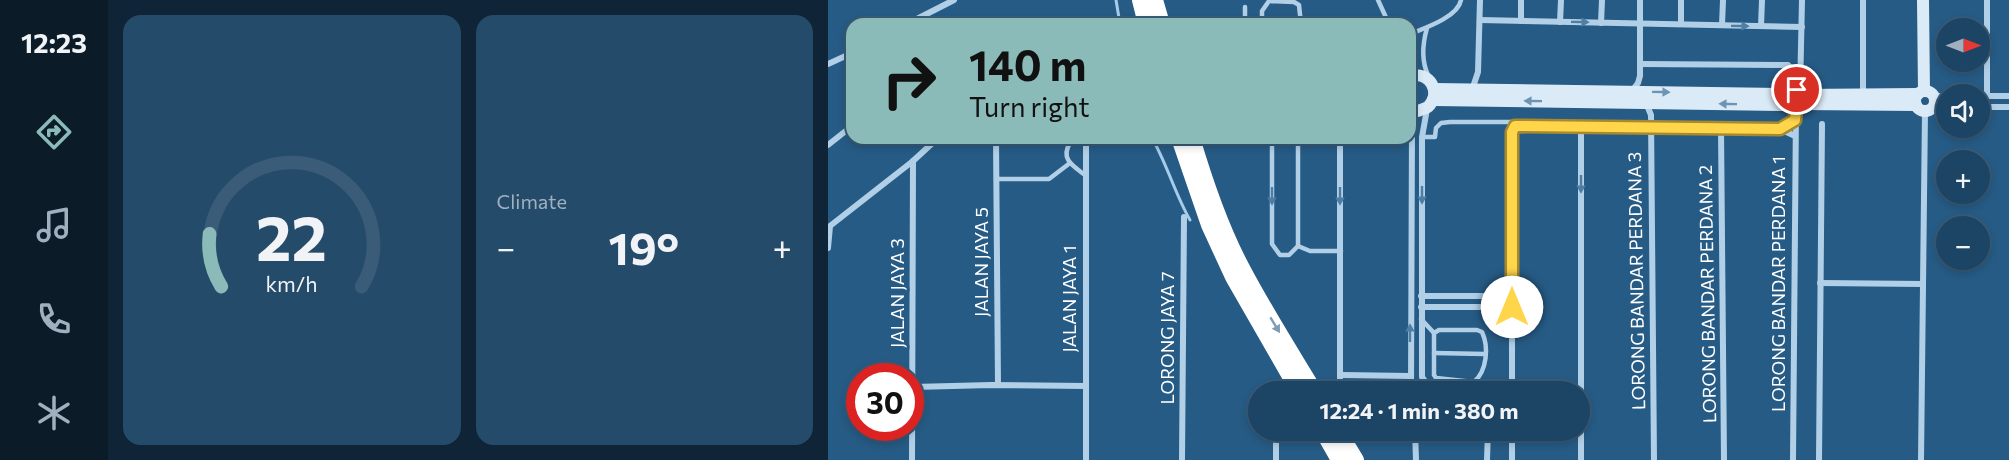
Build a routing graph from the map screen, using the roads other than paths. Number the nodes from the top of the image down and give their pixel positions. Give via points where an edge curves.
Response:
1 (954, 0) edge
2 (1140, 0) edge
3 (1155, 0) edge
4 (1378, 0) edge
5 (1461, 0) edge
6 (1480, 0) edge
7 (1521, 0) edge
8 (1561, 0) edge
9 (1602, 0) edge
10 (1640, 0) edge
11 (1681, 0) edge
12 (1723, 0) edge
13 (1762, 0) edge
14 (1802, 0) edge
15 (1863, 0) edge
16 (1923, 0) edge
17 (1987, 0) edge
18 (1245, 7) dead end
19 (919, 18) edge
20 (1144, 18) edge
21 (1160, 18) edge
22 (1245, 18) edge
23 (1262, 18) edge
24 (1301, 18) edge
25 (1386, 18) edge
26 (1480, 20) junction
27 (1521, 21) junction
28 (1560, 22) junction
29 (1601, 22) junction
30 (1640, 23) junction
31 (1681, 24) junction
32 (1722, 25) junction
33 (1761, 26) junction
34 (1802, 27) junction
35 (1427, 28) junction
36 (1416, 32) edge
37 (846, 56) edge
38 (828, 64) edge
39 (1640, 64) junction
40 (1416, 75) edge
41 (1984, 84) edge
42 (1472, 90) junction
43 (1631, 92) junction
44 (1432, 94) junction
45 (1863, 95) junction
46 (1990, 96) edge
47 (2009, 96) edge
48 (1936, 98) edge
49 (1795, 101) junction
50 (1925, 101) junction
51 (1646, 103) junction
52 (1936, 104) edge
53 (1990, 107) edge
54 (2009, 108) edge
55 (1416, 111) edge
56 (1822, 124) dead end
57 (1515, 126) junction
58 (1581, 126) junction
59 (1651, 127) junction
60 (1721, 128) junction
61 (1780, 129) junction
62 (846, 131) edge
63 (1795, 136) junction
64 (1422, 137) junction
65 (931, 144) edge
66 (996, 144) edge
67 (1070, 144) edge
68 (1084, 144) edge
69 (1181, 144) edge
70 (1194, 144) edge
71 (1272, 144) edge
72 (1298, 144) edge
73 (1340, 144) edge
74 (1412, 144) edge
75 (828, 145) edge
76 (913, 161) junction
77 (1070, 164) junction
78 (1084, 175) junction
79 (996, 179) junction
80 (1184, 217) dead end
81 (1298, 246) junction
82 (828, 248) edge
83 (1341, 252) junction
84 (1820, 282) junction
85 (1923, 284) junction
86 (1422, 296) junction
87 (1512, 296) junction
88 (1422, 307) junction
89 (1512, 307) junction
90 (1422, 319) junction
91 (1434, 333) junction
92 (1434, 353) junction
93 (1485, 354) junction
94 (913, 363) edge
95 (1342, 375) junction
96 (1410, 376) junction
97 (1293, 381) edge
98 (1308, 381) edge
99 (1341, 381) edge
100 (1410, 381) edge
101 (1424, 381) edge
102 (1464, 381) edge
103 (1475, 381) edge
104 (1512, 381) edge
105 (998, 385) junction
106 (1086, 386) junction
107 (924, 387) edge
108 (912, 441) edge
109 (1276, 441) edge
110 (1329, 441) edge
111 (1345, 441) edge
112 (1415, 441) edge
113 (1488, 441) edge
114 (1512, 441) edge
115 (912, 460) edge
116 (1086, 460) edge
117 (1182, 460) edge
118 (1276, 460) edge
119 (1340, 460) edge
120 (1356, 460) edge
121 (1416, 460) edge
122 (1487, 460) edge
123 (1512, 460) edge
124 (1581, 460) edge
125 (1654, 460) edge
126 (1724, 460) edge
127 (1793, 460) edge
128 (1819, 460) edge
129 (1921, 460) edge

1 - 19 street
2 - 20 highway
3 - 21 highway
4 - 25 lane
5 - 35 lane via 1456,11
6 - 26 street
7 - 27 street
8 - 28 street
9 - 29 street
10 - 30 street
11 - 31 street
12 - 32 street
13 - 33 street
14 - 34 street
15 - 45 street
16 - 50 street
17 - 41 street
18 - 22 lane
23 - 24 lane via 1269,1 1294,2 1299,5
26 - 27 street
26 - 42 street via 1479,72
27 - 28 street
28 -> 29 street
29 - 30 street
30 - 31 street
30 - 39 street
31 - 32 street
32 -> 33 street
33 - 34 street
34 - 49 street
35 - 36 lane
35 - 44 lane via 1424,59
37 - 38 street
39 - 43 street via 1638,83
39 - 49 street via 1788,65 1793,71
40 - 44 street via 1421,75
42 - 43 street
42 - 44 street
43 -> 49 street
51 -> 44 street
44 - 55 street
44 - 64 street
45 - 49 street
45 - 50 street
46 - 47 street
48 - 50 street
49 - 50 street
49 -> 51 street
49 - 61 street
49 - 63 street, LORONG BANDAR PERDANA 1
50 - 52 street
50 - 85 street
51 - 59 street, LORONG BANDAR PERDANA 3
53 - 54 street
56 - 84 street
57 - 58 street
57 - 64 lane via 1512,122 1441,123 1435,137
57 - 87 street
58 - 59 street
58 -> 124 street
59 - 60 street
59 - 125 street, LORONG BANDAR PERDANA 3
60 - 61 street
60 - 126 street, LORONG BANDAR PERDANA 2
61 - 63 street
62 - 75 street
63 - 127 street, LORONG BANDAR PERDANA 1
64 -> 86 street
65 - 76 street
66 - 79 street, JALAN JAYA 5
67 - 77 lane via 1066,156
68 - 78 street, JALAN JAYA 1
69 - 97 highway via 1209,225 1233,277
70 -> 98 highway via 1219,219 1241,267
71 -> 81 lane via 1272,244 1280,255 1289,255
72 - 81 lane
73 -> 83 street
96 -> 74 street
76 - 82 street via 830,226
76 - 94 street, JALAN JAYA 3
77 - 78 lane
77 - 79 lane via 1049,179
78 - 106 street, JALAN JAYA 1
79 - 105 street, JALAN JAYA 5
80 - 117 street, LORONG JAYA 7
81 - 83 lane via 1310,251
83 - 95 street
84 - 85 street
84 - 128 street
85 - 129 street
86 - 87 street
86 - 88 street
87 - 89 street
88 - 89 street
88 - 90 street
89 - 104 street
90 - 91 lane
90 - 101 street
91 - 92 lane
91 - 93 lane via 1482,332
92 - 93 lane
92 - 102 lane via 1436,378
93 - 103 lane via 1484,370
95 - 96 street
95 - 99 street
96 - 100 street
105 - 106 street
105 - 107 street
106 - 116 street, JALAN JAYA 1
108 - 115 street, JALAN JAYA 3
109 - 118 street
110 - 119 highway
111 - 120 highway
112 - 121 street
113 - 122 street
114 - 123 street

